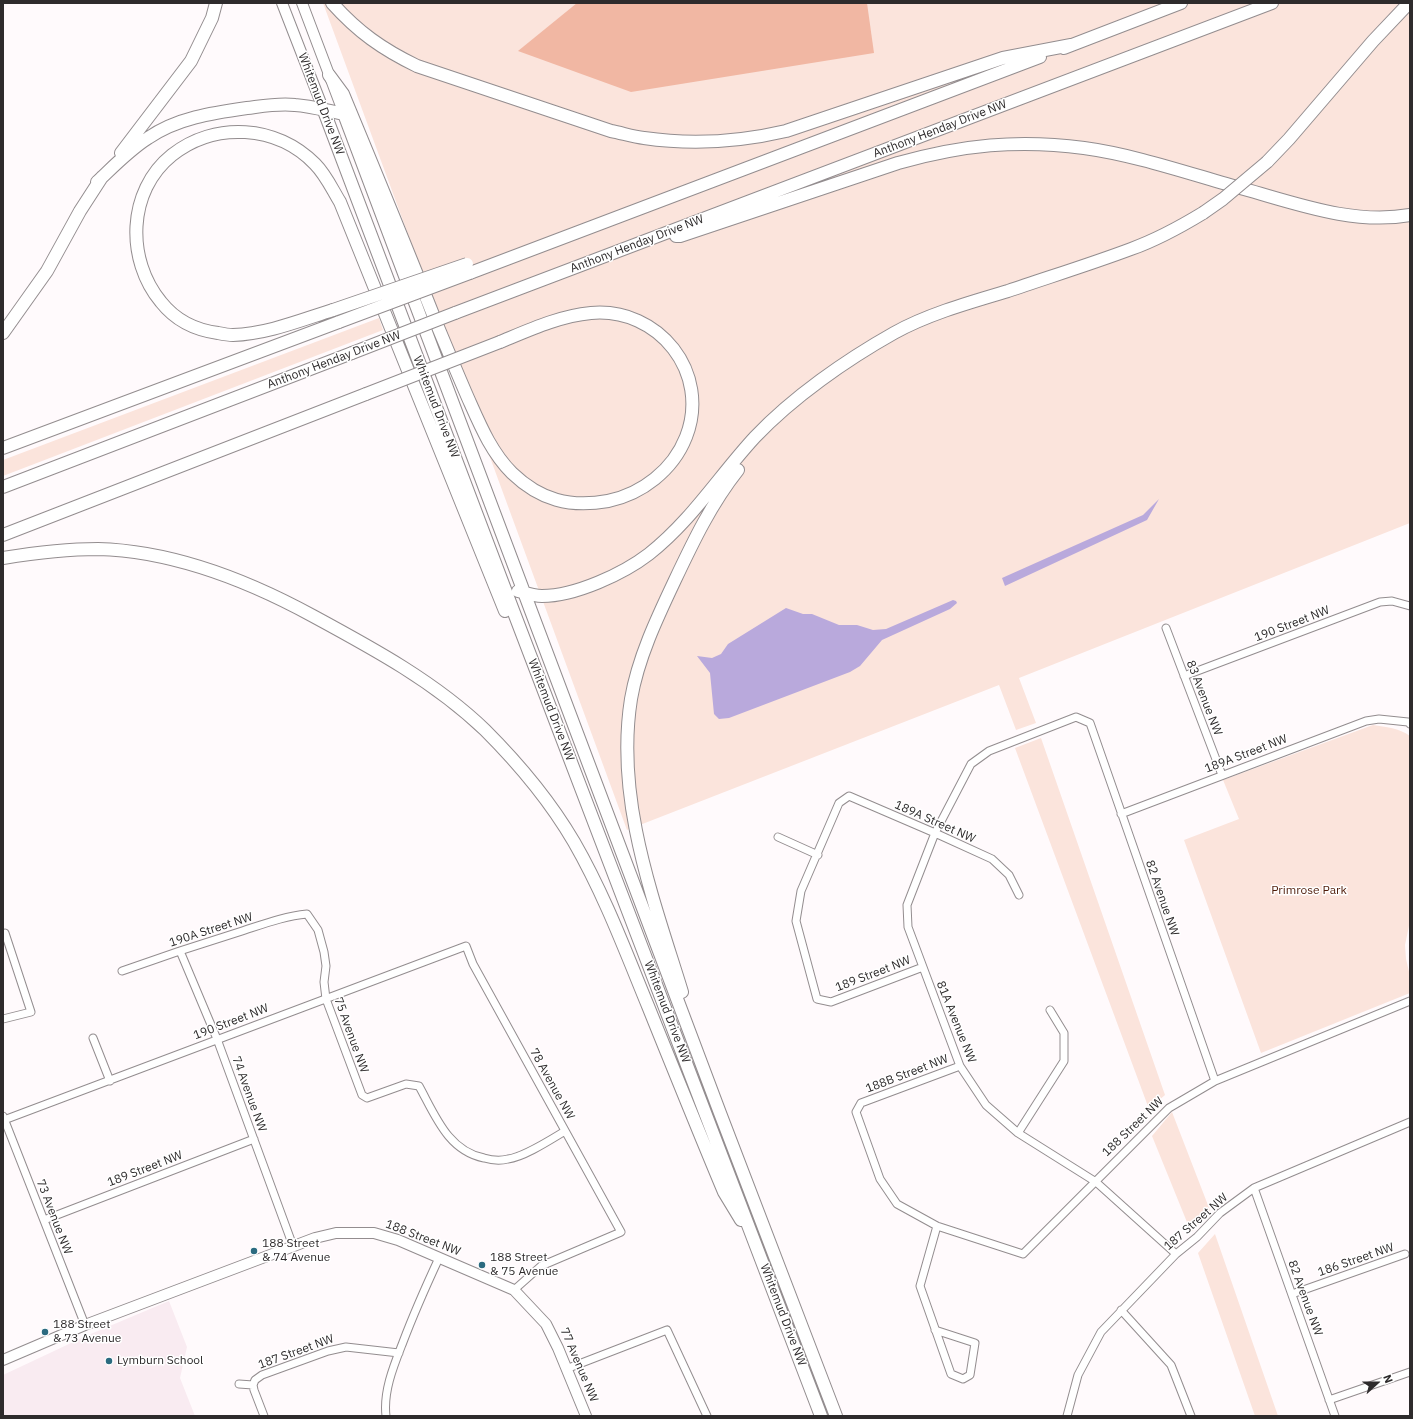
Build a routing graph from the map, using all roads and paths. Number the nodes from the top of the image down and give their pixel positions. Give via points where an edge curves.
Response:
1 (216, 3) edge
2 (282, 3) edge
3 (302, 3) edge
4 (332, 3) edge
5 (1181, 3) edge
6 (1272, 3) edge
7 (1409, 3) edge
8 (1071, 45) junction
9 (328, 75) junction
10 (324, 111) junction
11 (344, 114) junction
12 (97, 182) junction
13 (1410, 215) edge
14 (657, 236) junction
15 (469, 268) junction
16 (3, 333) edge
17 (820, 382) junction
18 (3, 448) edge
19 (3, 488) edge
20 (3, 535) edge
21 (3, 558) edge
22 (503, 584) junction
23 (523, 593) junction
24 (1410, 606) edge
25 (1166, 628) dead end
26 (1184, 676) junction
27 (1090, 723) joint
28 (1410, 724) edge
29 (559, 728) junction
30 (1222, 775) junction
31 (1121, 814) junction
32 (935, 833) junction
33 (778, 837) dead end
34 (818, 854) junction
35 (1019, 895) dead end
36 (307, 914) joint
37 (5, 933) dead end
38 (466, 946) joint
39 (180, 951) junction
40 (923, 967) junction
41 (122, 971) dead end
42 (326, 999) junction
43 (1410, 1001) edge
44 (1050, 1010) dead end
45 (3, 1019) edge
46 (93, 1038) dead end
47 (217, 1039) junction
48 (960, 1066) junction
49 (110, 1080) junction
50 (1215, 1081) junction
51 (720, 1113) junction
52 (4, 1118) edge
53 (1410, 1122) edge
54 (565, 1131) junction
55 (1018, 1133) junction
56 (254, 1139) junction
57 (1096, 1182) junction
58 (1254, 1188) junction
59 (897, 1204) joint
60 (44, 1220) junction
61 (937, 1226) junction
62 (755, 1242) junction
63 (294, 1246) junction
64 (1176, 1254) junction
65 (1405, 1254) dead end
66 (439, 1258) junction
67 (514, 1290) junction
68 (1292, 1294) junction
69 (1121, 1310) junction
70 (84, 1326) junction
71 (935, 1330) junction
72 (399, 1352) junction
73 (3, 1360) edge
74 (566, 1369) junction
75 (1410, 1372) edge
76 (239, 1384) dead end
77 (253, 1385) junction
78 (1329, 1400) junction
79 (264, 1416) edge
80 (386, 1416) edge
81 (586, 1416) edge
82 (707, 1416) edge
83 (821, 1416) edge
84 (836, 1416) edge
85 (1067, 1416) edge
86 (1191, 1416) edge
87 (1335, 1416) edge

1 - 12 highway via 212,18 191,61
2 - 10 street, Whitemud Drive NW
3 - 9 street, Whitemud Drive NW
4 - 8 highway via 363,34 416,66 611,131 643,138 684,142 720,142 766,136 815,122 1003,58
5 - 8 highway
6 - 14 highway, Anthony Henday Drive NW
7 - 17 highway, bridge via 1373,40 1267,162 1223,200 1203,213 1176,229 1132,249 924,320 896,332
8 - 15 highway via 508,258
9 - 11 street, Whitemud Drive NW
9 - 20 highway, bridge via 343,94 457,372 480,425 499,458 513,474 533,491 548,498 568,503 591,504 633,493 663,472 673,460 684,443 692,414 690,379 682,359 659,333 645,324 629,317 591,313 564,318 500,342 366,394
10 - 11 highway
10 - 12 highway via 296,104 269,105 193,118 168,126 147,138
10 - 22 highway, Whitemud Drive NW
11 - 23 highway, Whitemud Drive NW
12 - 16 highway via 48,271
13 - 14 highway via 1368,218 1319,210 1124,156 1084,148 1050,144 983,145 898,163 680,236
14 - 19 highway, Anthony Henday Drive NW, bridge
15 - 18 highway, bridge via 339,322
15 - 29 highway, bridge via 333,310 260,332 232,335 204,331 187,325 158,299 146,279 138,257 136,230 141,203 148,185 158,170 172,155 192,142 216,134 244,131 270,136 305,154 325,175 340,202 523,656
17 - 23 highway via 784,410 755,438 692,514 665,541 636,564 614,576 558,595 540,596
17 - 51 highway via 760,442 717,499 692,543 665,600 643,655 631,699 627,745 632,811 655,902
21 - 62 highway via 78,550 122,551 186,562 240,580 282,599 402,666 484,729 537,788 574,841 619,936 724,1192
22 - 23 highway
22 - 29 highway, Whitemud Drive NW
23 - 51 highway, Whitemud Drive NW
24 - 26 street, 190 Street NW via 1392,601 1380,602
25 - 26 street, 83 Avenue NW
26 - 30 street, 83 Avenue NW
27 - 31 street, 82 Avenue NW
27 - 32 street, 81A Avenue NW via 1076,717 989,751 971,764
28 - 30 street, 189A Street NW via 1379,719 1366,721
29 - 62 highway, Whitemud Drive NW
30 - 31 street, 189A Street NW
31 - 50 street, 82 Avenue NW
32 - 34 street, 189A Street NW via 849,796 839,803
32 - 35 street, 189A Street NW via 992,859 1009,875
32 - 40 street, 81A Avenue NW via 907,905 908,927
33 - 34 street
34 - 40 street, 189 Street NW via 801,891 796,921 817,999 831,1002
36 - 39 street, 190A Street NW via 294,915
36 - 42 street, 75 Avenue NW via 318,930 324,952
37 - 45 street via 31,1012
38 - 42 street, 190 Street NW
38 - 54 street, 78 Avenue NW via 473,964
39 - 41 street, 190A Street NW
39 - 47 street, 74 Avenue NW
40 - 48 street, 81A Avenue NW
42 - 47 street, 190 Street NW
42 - 54 street, 75 Avenue NW via 362,1095 367,1098 406,1084 419,1086 442,1129 451,1140 464,1151 493,1160 521,1155
43 - 50 street, 188 Street NW
44 - 55 street via 1064,1033 1064,1061
46 - 49 street
47 - 49 street, 190 Street NW
47 - 56 street, 74 Avenue NW
48 - 55 street, 81A Avenue NW via 986,1105
48 - 59 street, 188B Street NW via 861,1103 856,1112 880,1179
49 - 52 street, 190 Street NW
50 - 57 street, 188 Street NW via 1169,1108
51 - 84 highway, Whitemud Drive NW
52 - 60 street, 73 Avenue NW
53 - 58 street, 187 Street NW
54 - 67 street, 78 Avenue NW via 621,1232 541,1266
55 - 57 street, 81A Avenue NW
56 - 60 street, 189 Street NW
56 - 63 street, 74 Avenue NW
57 - 61 street, 188 Street NW via 1023,1254
57 - 64 street, 81A Avenue NW
58 - 64 street, 187 Street NW via 1220,1213
58 - 68 street, 82 Avenue NW
59 - 61 street, 188 Street NW
60 - 70 street, 73 Avenue NW
61 - 71 street via 920,1286
62 - 83 highway, Whitemud Drive NW
63 - 66 street, 188 Street NW via 336,1233 374,1233 398,1240
63 - 70 street, 188 Street NW
64 - 69 street, 187 Street NW
65 - 68 street, 186 Street NW
66 - 67 street, 188 Street NW
66 - 72 street
67 - 74 street, 77 Avenue NW via 546,1324
68 - 78 street, 82 Avenue NW
69 - 85 street, 187 Street NW via 1101,1332 1078,1375
69 - 86 street via 1172,1366
70 - 73 street, 188 Street NW
71 - 71 street via 951,1374 963,1379 970,1375 975,1343
72 - 77 street, 187 Street NW via 346,1347 328,1351 262,1375
72 - 80 street via 387,1388
74 - 81 street, 77 Avenue NW
74 - 82 street via 667,1330
75 - 78 street
76 - 77 street
77 - 79 street
78 - 87 street, 82 Avenue NW

